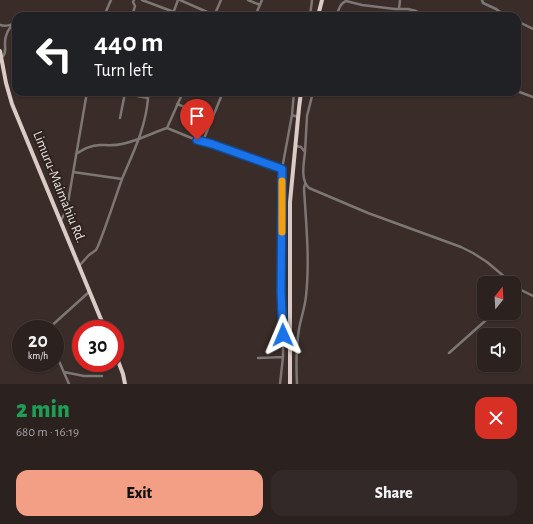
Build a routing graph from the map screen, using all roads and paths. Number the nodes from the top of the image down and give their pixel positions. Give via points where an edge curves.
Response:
1 (111, 0) edge
2 (134, 0) edge
3 (142, 0) edge
4 (179, 0) edge
5 (221, 0) edge
6 (248, 0) edge
7 (262, 0) edge
8 (312, 0) edge
9 (322, 0) edge
10 (400, 0) edge
11 (482, 0) edge
12 (260, 5) junction
13 (399, 9) junction
14 (106, 12) edge
15 (133, 12) edge
16 (174, 12) joint
17 (208, 12) edge
18 (216, 12) edge
19 (257, 12) edge
20 (310, 12) edge
21 (319, 12) edge
22 (338, 12) edge
23 (416, 12) edge
24 (500, 12) edge
25 (521, 23) edge
26 (0, 25) edge
27 (12, 25) edge
28 (12, 26) edge
29 (533, 29) edge
30 (0, 51) edge
31 (1, 58) junction
32 (521, 92) edge
33 (86, 96) edge
34 (124, 96) edge
35 (139, 96) edge
36 (181, 96) edge
37 (222, 96) edge
38 (294, 96) edge
39 (301, 96) edge
40 (312, 96) edge
41 (533, 97) edge
42 (148, 98) joint
43 (177, 104) junction
44 (292, 115) junction
45 (298, 117) junction
46 (120, 118) dead end
47 (213, 118) junction
48 (307, 121) junction
49 (297, 122) junction
50 (167, 128) junction
51 (139, 138) junction
52 (203, 141) junction
53 (295, 146) junction
54 (305, 152) junction
55 (76, 154) junction
56 (282, 169) junction
57 (73, 172) junction
58 (122, 179) junction
59 (305, 182) junction
60 (60, 220) junction
61 (79, 266) junction
62 (504, 276) edge
63 (521, 290) edge
64 (90, 292) junction
65 (533, 296) edge
66 (58, 320) edge
67 (101, 320) edge
68 (486, 320) edge
69 (290, 352) junction
70 (296, 352) junction
71 (449, 353) dead end
72 (283, 357) junction
73 (258, 358) dead end
74 (64, 372) joint
75 (122, 372) edge
76 (102, 376) dead end
77 (69, 384) edge
78 (125, 384) edge
79 (280, 384) edge
80 (290, 384) edge
81 (297, 384) edge

1 - 14 street
2 - 15 street
3 - 16 street
4 - 16 street
4 - 17 street
5 - 18 street
6 - 12 street
7 - 12 street
8 - 20 street
9 - 21 highway
10 - 13 street
11 - 24 street
12 - 19 street
13 - 22 street via 344,1
13 - 23 street
25 - 29 street
26 - 27 street
28 - 31 street via 6,36 5,52
30 - 31 highway, Limuru-Maimahiu Rd.
31 - 60 highway, Limuru-Maimahiu Rd. via 12,104
32 - 41 street
33 - 55 street
34 - 46 street
35 - 42 street
36 - 43 street
37 - 47 street
38 - 44 street
39 - 45 highway
40 - 48 street
42 - 51 street
43 - 47 street
43 - 50 street
44 - 45 street
44 - 56 street
45 - 49 highway
47 - 52 street
48 - 49 street
48 - 54 street
49 - 53 highway
50 - 51 street
50 - 52 street
51 - 55 street via 118,145 88,147
51 - 58 street
52 - 56 street
53 - 54 street via 301,147
53 - 69 highway via 290,202
54 - 59 street
55 - 57 street
56 - 72 street
57 - 58 street
57 - 60 street via 67,208
58 - 61 street via 98,246
59 - 62 street via 309,188 368,213 461,246
59 - 70 street via 307,283
60 - 61 highway, Limuru-Maimahiu Rd.
61 - 64 highway, Limuru-Maimahiu Rd.
63 - 65 street
64 - 66 street
64 - 67 highway, Limuru-Maimahiu Rd.
68 - 71 street
69 - 70 street
69 - 80 highway
70 - 81 street
72 - 73 street
72 - 79 street
74 - 76 street
74 - 77 street
75 - 78 highway

